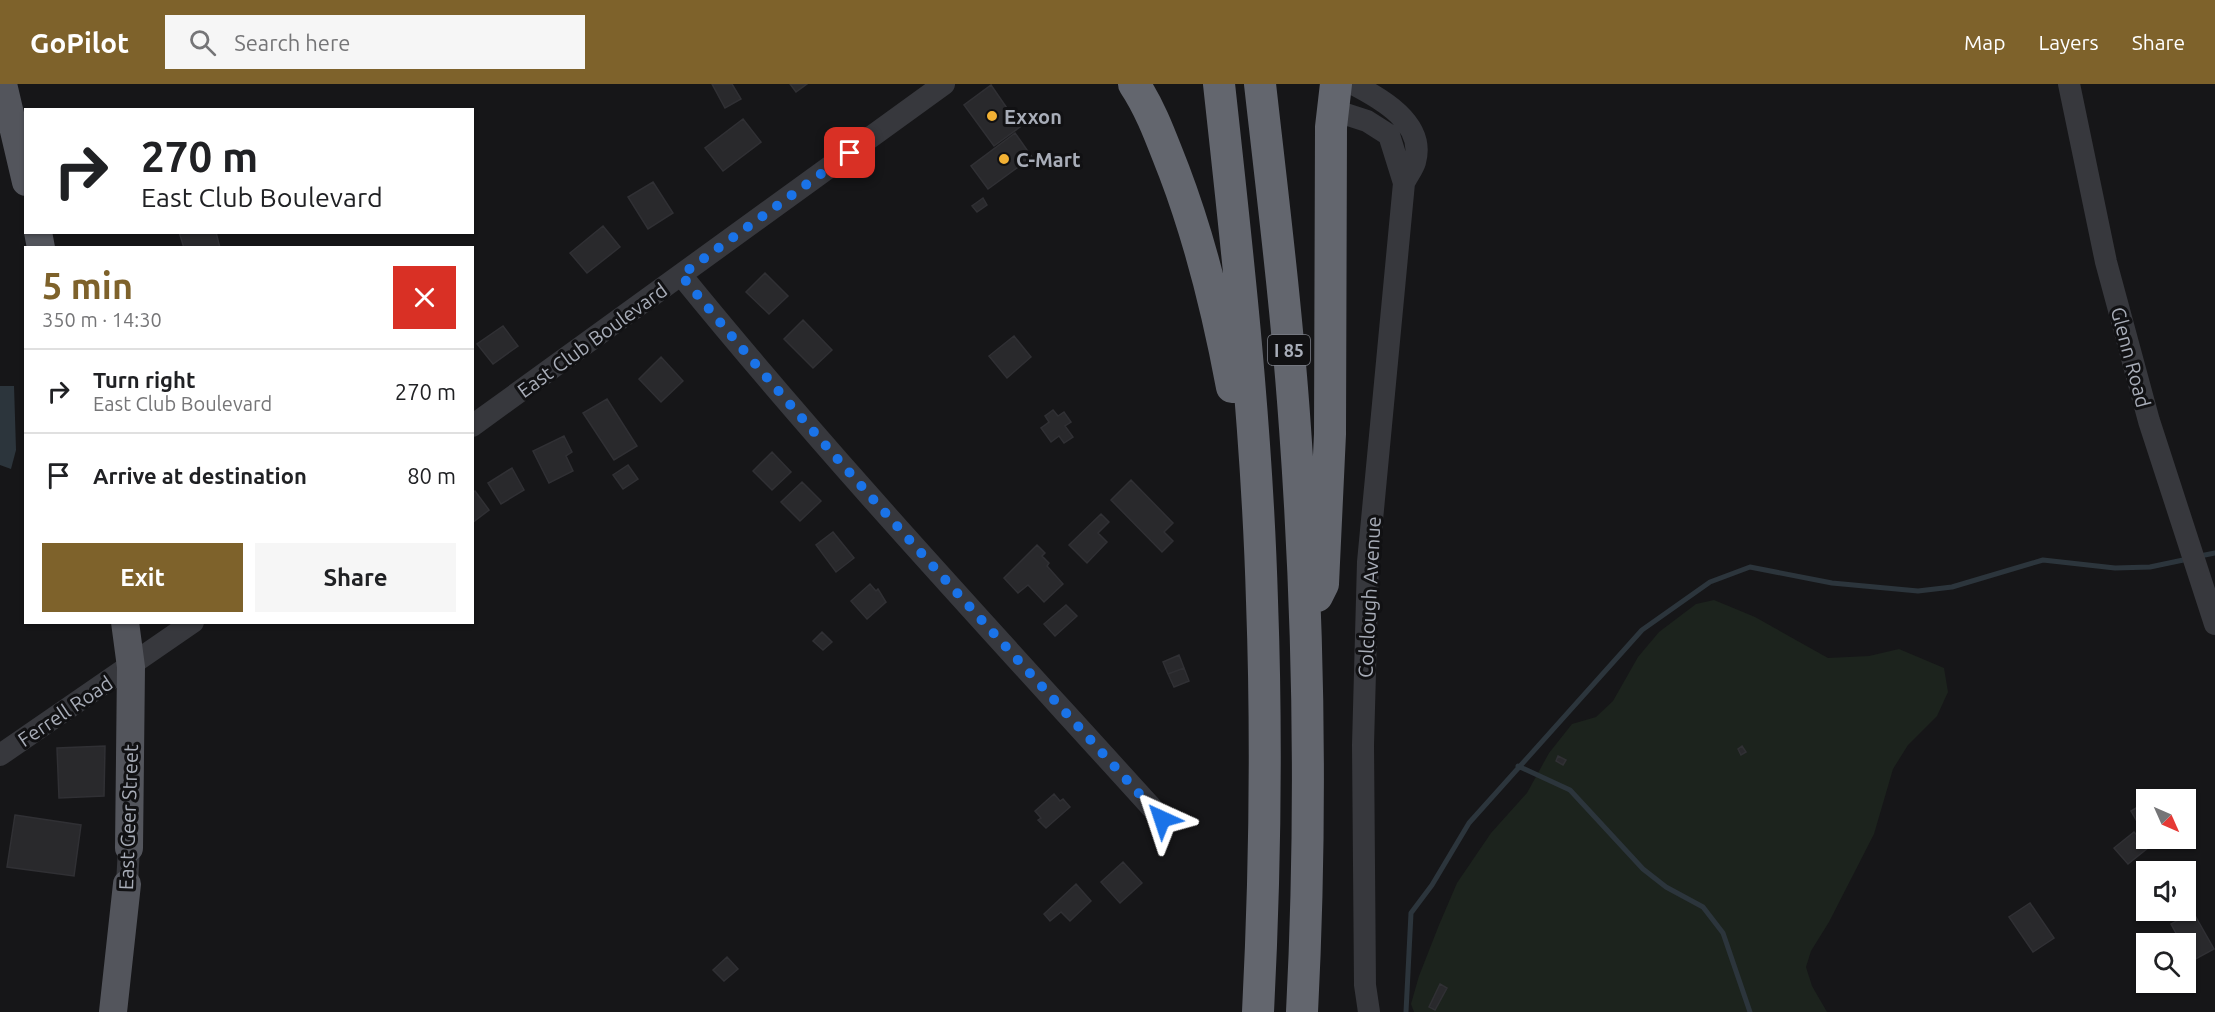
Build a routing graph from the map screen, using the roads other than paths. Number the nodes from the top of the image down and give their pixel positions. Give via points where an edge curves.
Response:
1 (3, 84) edge
2 (944, 84) edge
3 (1134, 84) edge
4 (1219, 84) edge
5 (1260, 84) edge
6 (2070, 84) edge
7 (1336, 92) edge
8 (24, 173) edge
9 (1404, 183) junction
10 (681, 275) junction
11 (474, 425) edge
12 (1257, 505) junction
13 (1305, 618) junction
14 (125, 624) edge
15 (190, 624) edge
16 (2215, 624) edge
17 (131, 667) junction
18 (0, 755) edge
19 (1162, 819) dead end
20 (129, 848) joint
21 (127, 884) joint
22 (112, 1012) edge
23 (1258, 1012) edge
24 (1302, 1012) edge
25 (1369, 1012) edge

1 - 8 main road
2 - 10 street, East Club Boulevard
3 - 12 highway via 1151,115 1200,244
4 - 12 highway, I 85 via 1246,344
5 - 13 highway, I 85 via 1288,340
6 - 16 street, Glenn Road via 2109,274 2149,421
7 - 9 street, Colclough Avenue via 1389,135
7 - 9 street, Colclough Avenue via 1388,105 1408,126 1415,156
7 - 13 highway via 1330,434 1323,584
9 - 25 street, Colclough Avenue via 1368,562 1363,745 1365,985
10 - 11 street, East Club Boulevard
10 - 19 street via 864,489
12 - 23 highway, I 85 via 1265,803
13 - 24 highway, I 85 via 1307,836
14 - 17 main road, East Geer Street
15 - 17 street
17 - 18 street, Ferrell Road
17 - 20 main road, East Geer Street
20 - 21 street, East Geer Street
21 - 22 main road, East Geer Street

